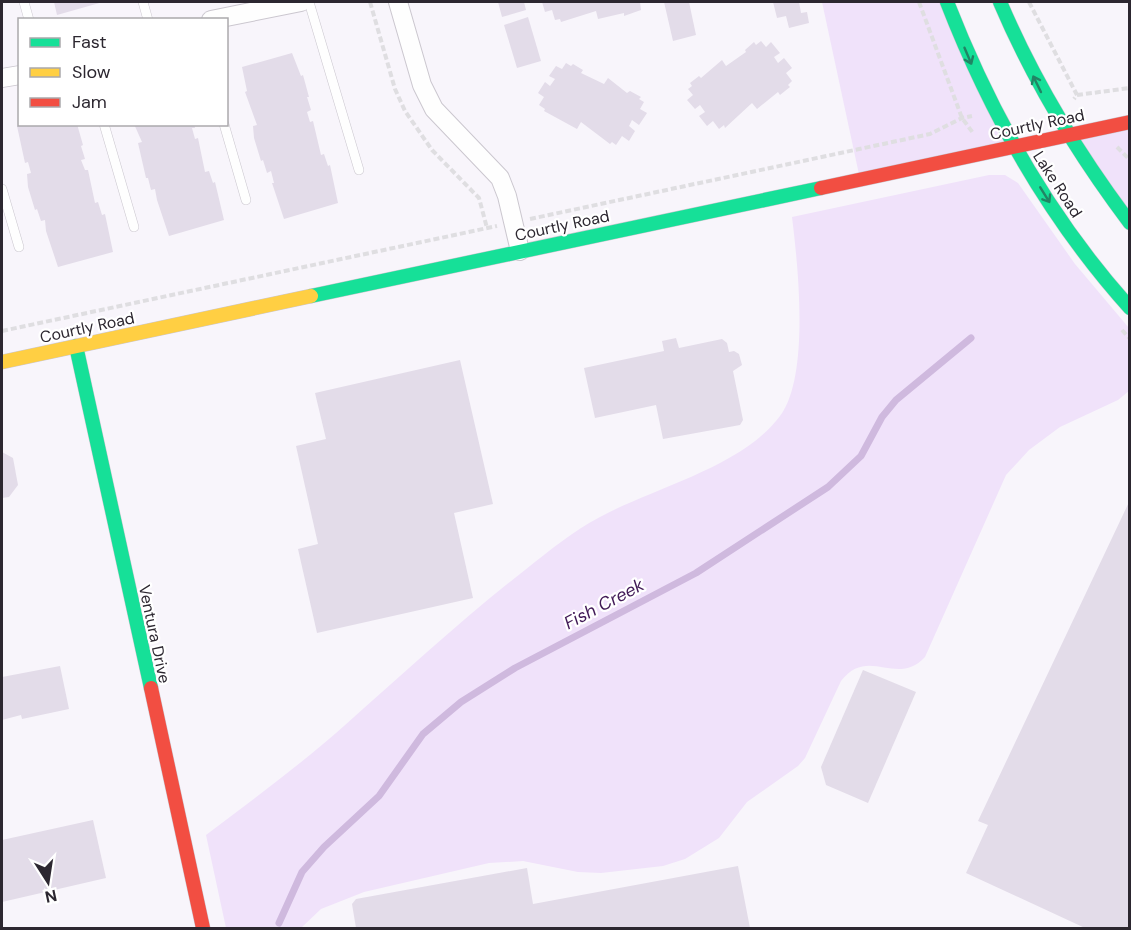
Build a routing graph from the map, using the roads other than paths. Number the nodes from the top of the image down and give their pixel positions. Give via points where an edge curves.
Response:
1 (24, 2) edge
2 (143, 2) edge
3 (301, 2) edge
4 (309, 2) edge
5 (398, 2) edge
6 (947, 2) edge
7 (1000, 2) edge
8 (266, 5) edge
9 (28, 18) edge
10 (147, 18) edge
11 (219, 18) edge
12 (18, 75) edge
13 (2, 78) edge
14 (1130, 122) edge
15 (105, 126) edge
16 (225, 126) edge
17 (1068, 134) junction
18 (1014, 146) junction
19 (359, 170) dead end
20 (2, 189) edge
21 (246, 200) dead end
22 (1130, 223) edge
23 (134, 227) dead end
24 (20, 247) dead end
25 (520, 251) junction
26 (1130, 308) edge
27 (76, 346) junction
28 (2, 362) edge
29 (204, 928) edge

1 - 9 lane
2 - 10 lane
3 - 8 street
4 - 19 lane
5 - 25 street via 422,85 434,110 500,178
6 -> 18 street, Lake Road via 978,79
17 -> 7 street via 1047,103
8 - 11 street
12 - 13 street
14 - 17 street, Courtly Road
15 - 23 lane
16 - 21 lane
17 - 18 street, Courtly Road
17 - 22 street
18 - 25 street, Courtly Road
18 -> 26 street, Lake Road via 1083,251
20 - 24 lane
25 - 27 street, Courtly Road
27 - 28 street, Courtly Road
27 - 29 street, Ventura Drive

